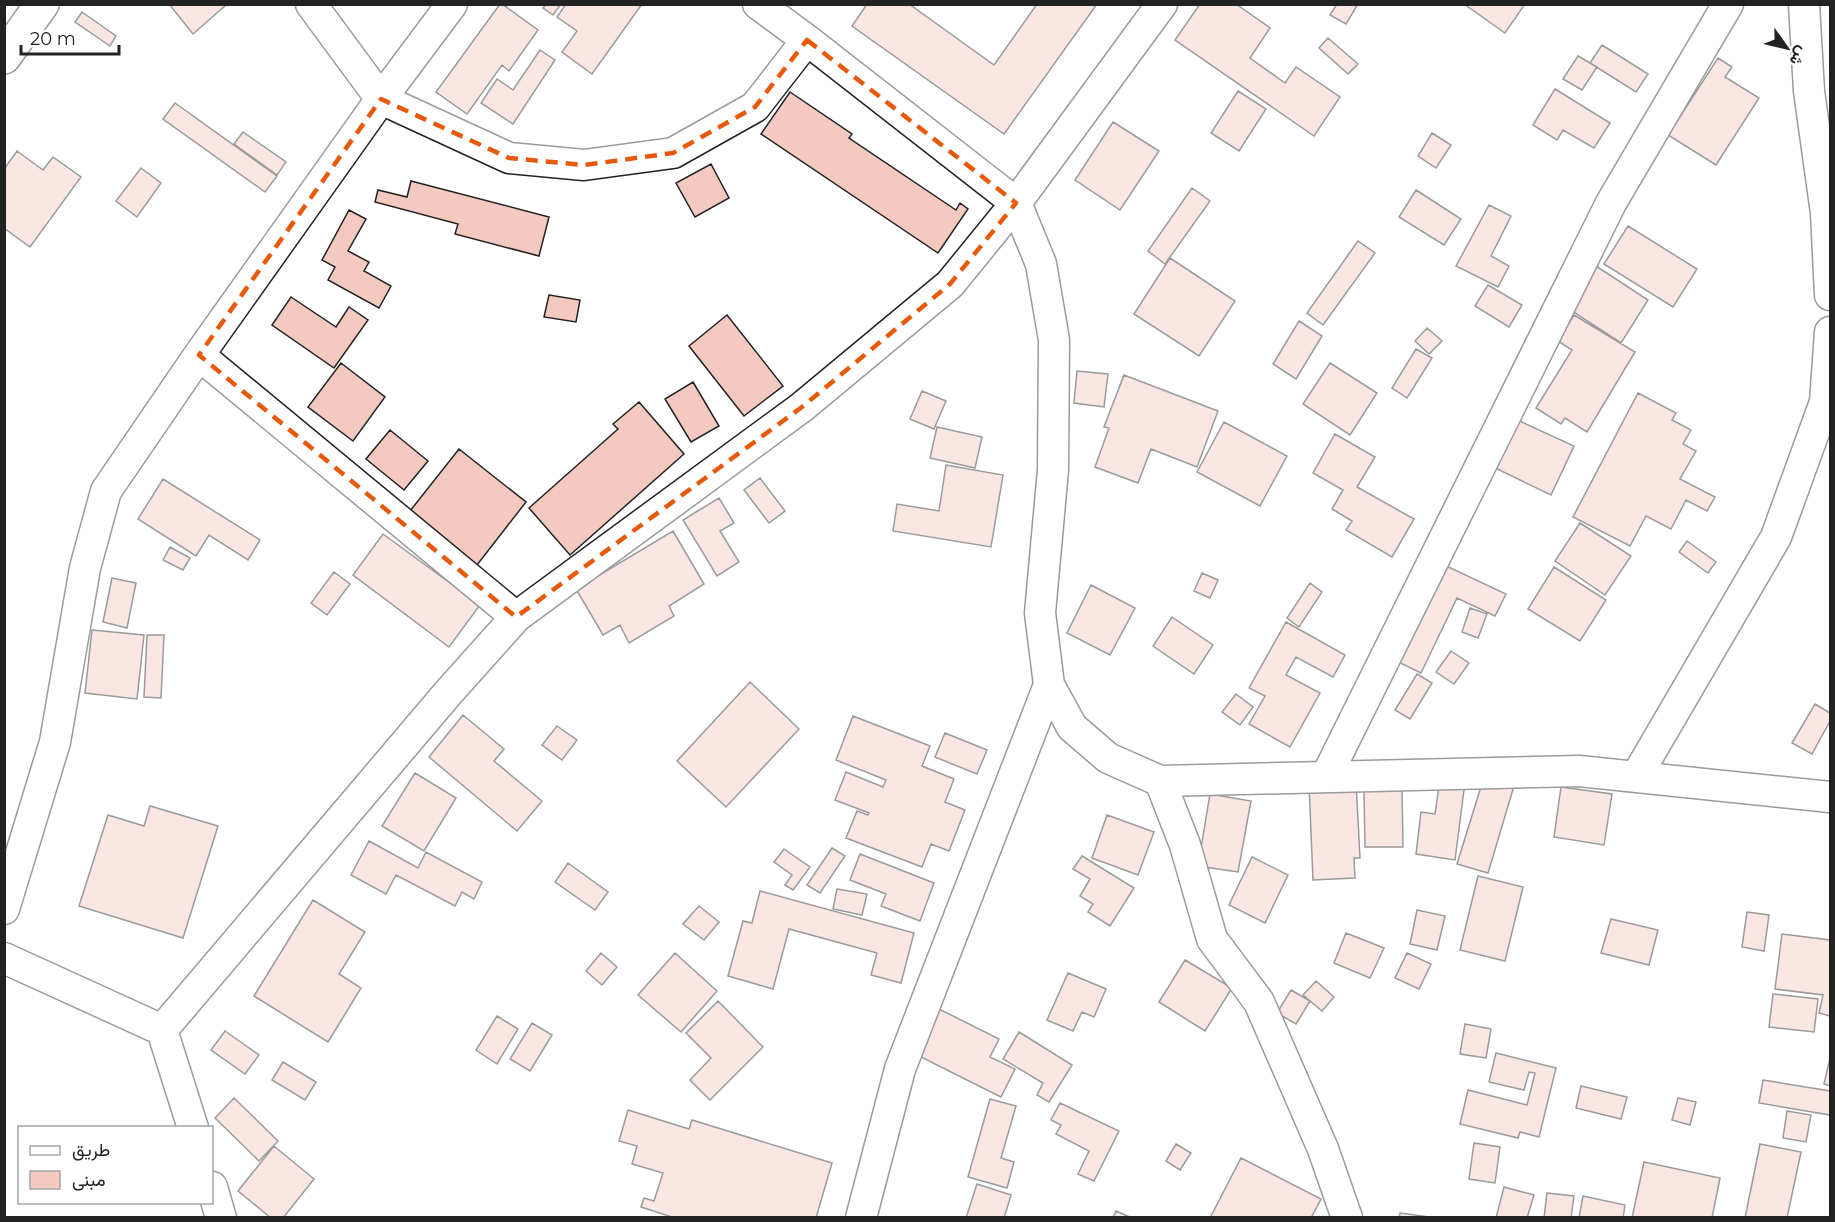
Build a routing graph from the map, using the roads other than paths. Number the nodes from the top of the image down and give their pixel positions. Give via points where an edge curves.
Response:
1 (42, 4) edge
2 (311, 4) edge
3 (452, 4) edge
4 (758, 4) edge
5 (1162, 4) edge
6 (1728, 4) edge
7 (1804, 4) edge
8 (807, 40) junction
9 (4, 57) edge
10 (381, 99) junction
11 (1016, 203) junction
12 (1830, 296) edge
13 (1830, 332) edge
14 (199, 355) junction
15 (1828, 398) edge
16 (516, 617) junction
17 (1049, 685) junction
18 (1326, 777) junction
19 (1636, 777) junction
20 (1160, 782) junction
21 (1830, 797) edge
22 (4, 909) edge
23 (4, 958) edge
24 (162, 1030) junction
25 (192, 1126) edge
26 (213, 1190) edge
27 (221, 1218) edge
28 (861, 1218) edge
29 (1347, 1218) edge

1 - 9 main road
2 - 10 street
3 - 10 street
4 - 8 street
5 - 11 street
6 - 18 street via 1611,203
7 - 12 street via 1809,91 1826,213
8 - 10 street via 755,107 673,153 584,165 508,158
8 - 11 street
10 - 14 street
11 - 16 street via 950,284 802,407
11 - 17 street via 1041,264 1054,340 1053,470 1040,613
13 - 15 street
14 - 16 street
14 - 22 street via 106,491 85,568 55,742
15 - 19 street via 1776,537
16 - 24 street
17 - 20 street via 1072,727 1108,758
17 - 28 street via 900,1069
18 - 19 street via 1579,771
18 - 20 street
19 - 21 street
20 - 29 street via 1185,845 1212,939 1259,1002 1323,1149
23 - 24 street
24 - 25 street
26 - 27 street

